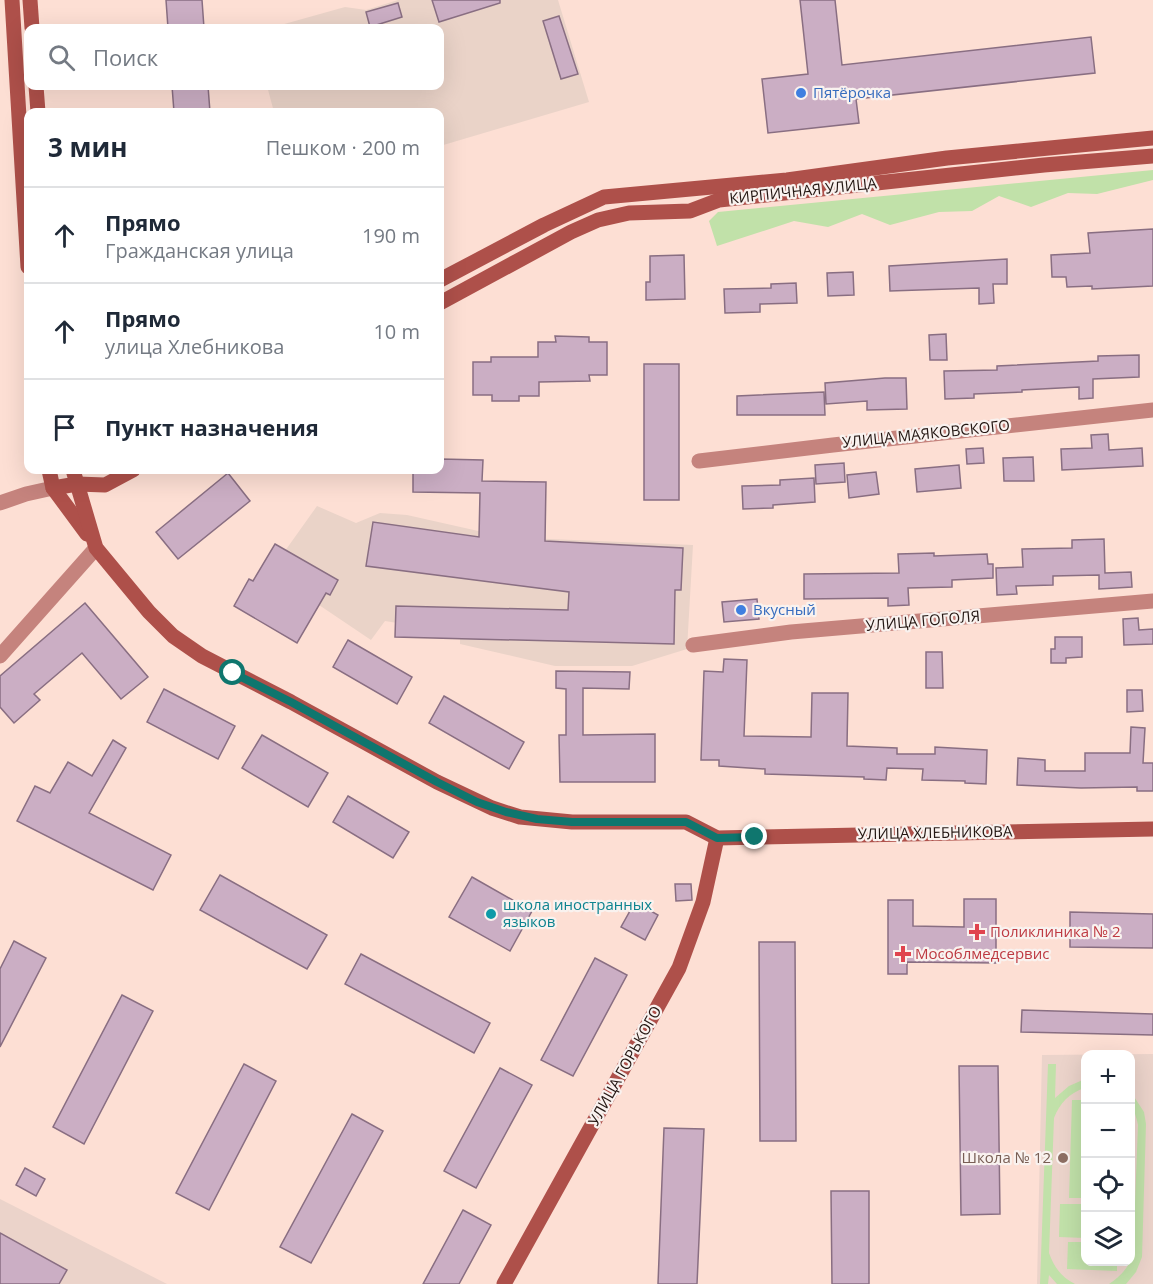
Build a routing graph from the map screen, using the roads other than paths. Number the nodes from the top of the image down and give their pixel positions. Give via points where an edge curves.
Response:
1 (12, 0) edge
2 (30, 0) edge
3 (32, 24) edge
4 (36, 90) edge
5 (38, 108) edge
6 (1153, 138) edge
7 (1153, 156) edge
8 (24, 200) edge
9 (444, 278) edge
10 (444, 301) edge
11 (1153, 410) edge
12 (699, 461) dead end
13 (50, 474) edge
14 (126, 474) edge
15 (75, 477) edge
16 (53, 488) junction
17 (0, 503) edge
18 (94, 544) junction
19 (1153, 601) edge
20 (693, 645) dead end
21 (0, 656) edge
22 (1153, 830) edge
23 (717, 838) junction
24 (504, 1284) edge

1 - 8 street
2 - 3 street
4 - 5 street
6 - 9 street, КИРПИЧНАЯ УЛИЦА via 947,158 787,180 604,196
7 - 10 street, КИРПИЧНАЯ УЛИЦА via 719,200 690,211 610,216 571,232
11 - 12 street, УЛИЦА МАЯКОВСКОГО
13 - 16 street
14 - 15 street via 105,485
15 - 16 street
15 - 18 street
16 - 17 street
16 - 18 street
18 - 21 street
18 - 23 street via 149,612 173,636 202,656 477,802 537,819 686,822
19 - 20 street, УЛИЦА ГОГОЛЯ via 791,632
22 - 23 street, УЛИЦА ХЛЕБНИКОВА
23 - 24 street, УЛИЦА ГОРЬКОГО via 703,902 679,968

